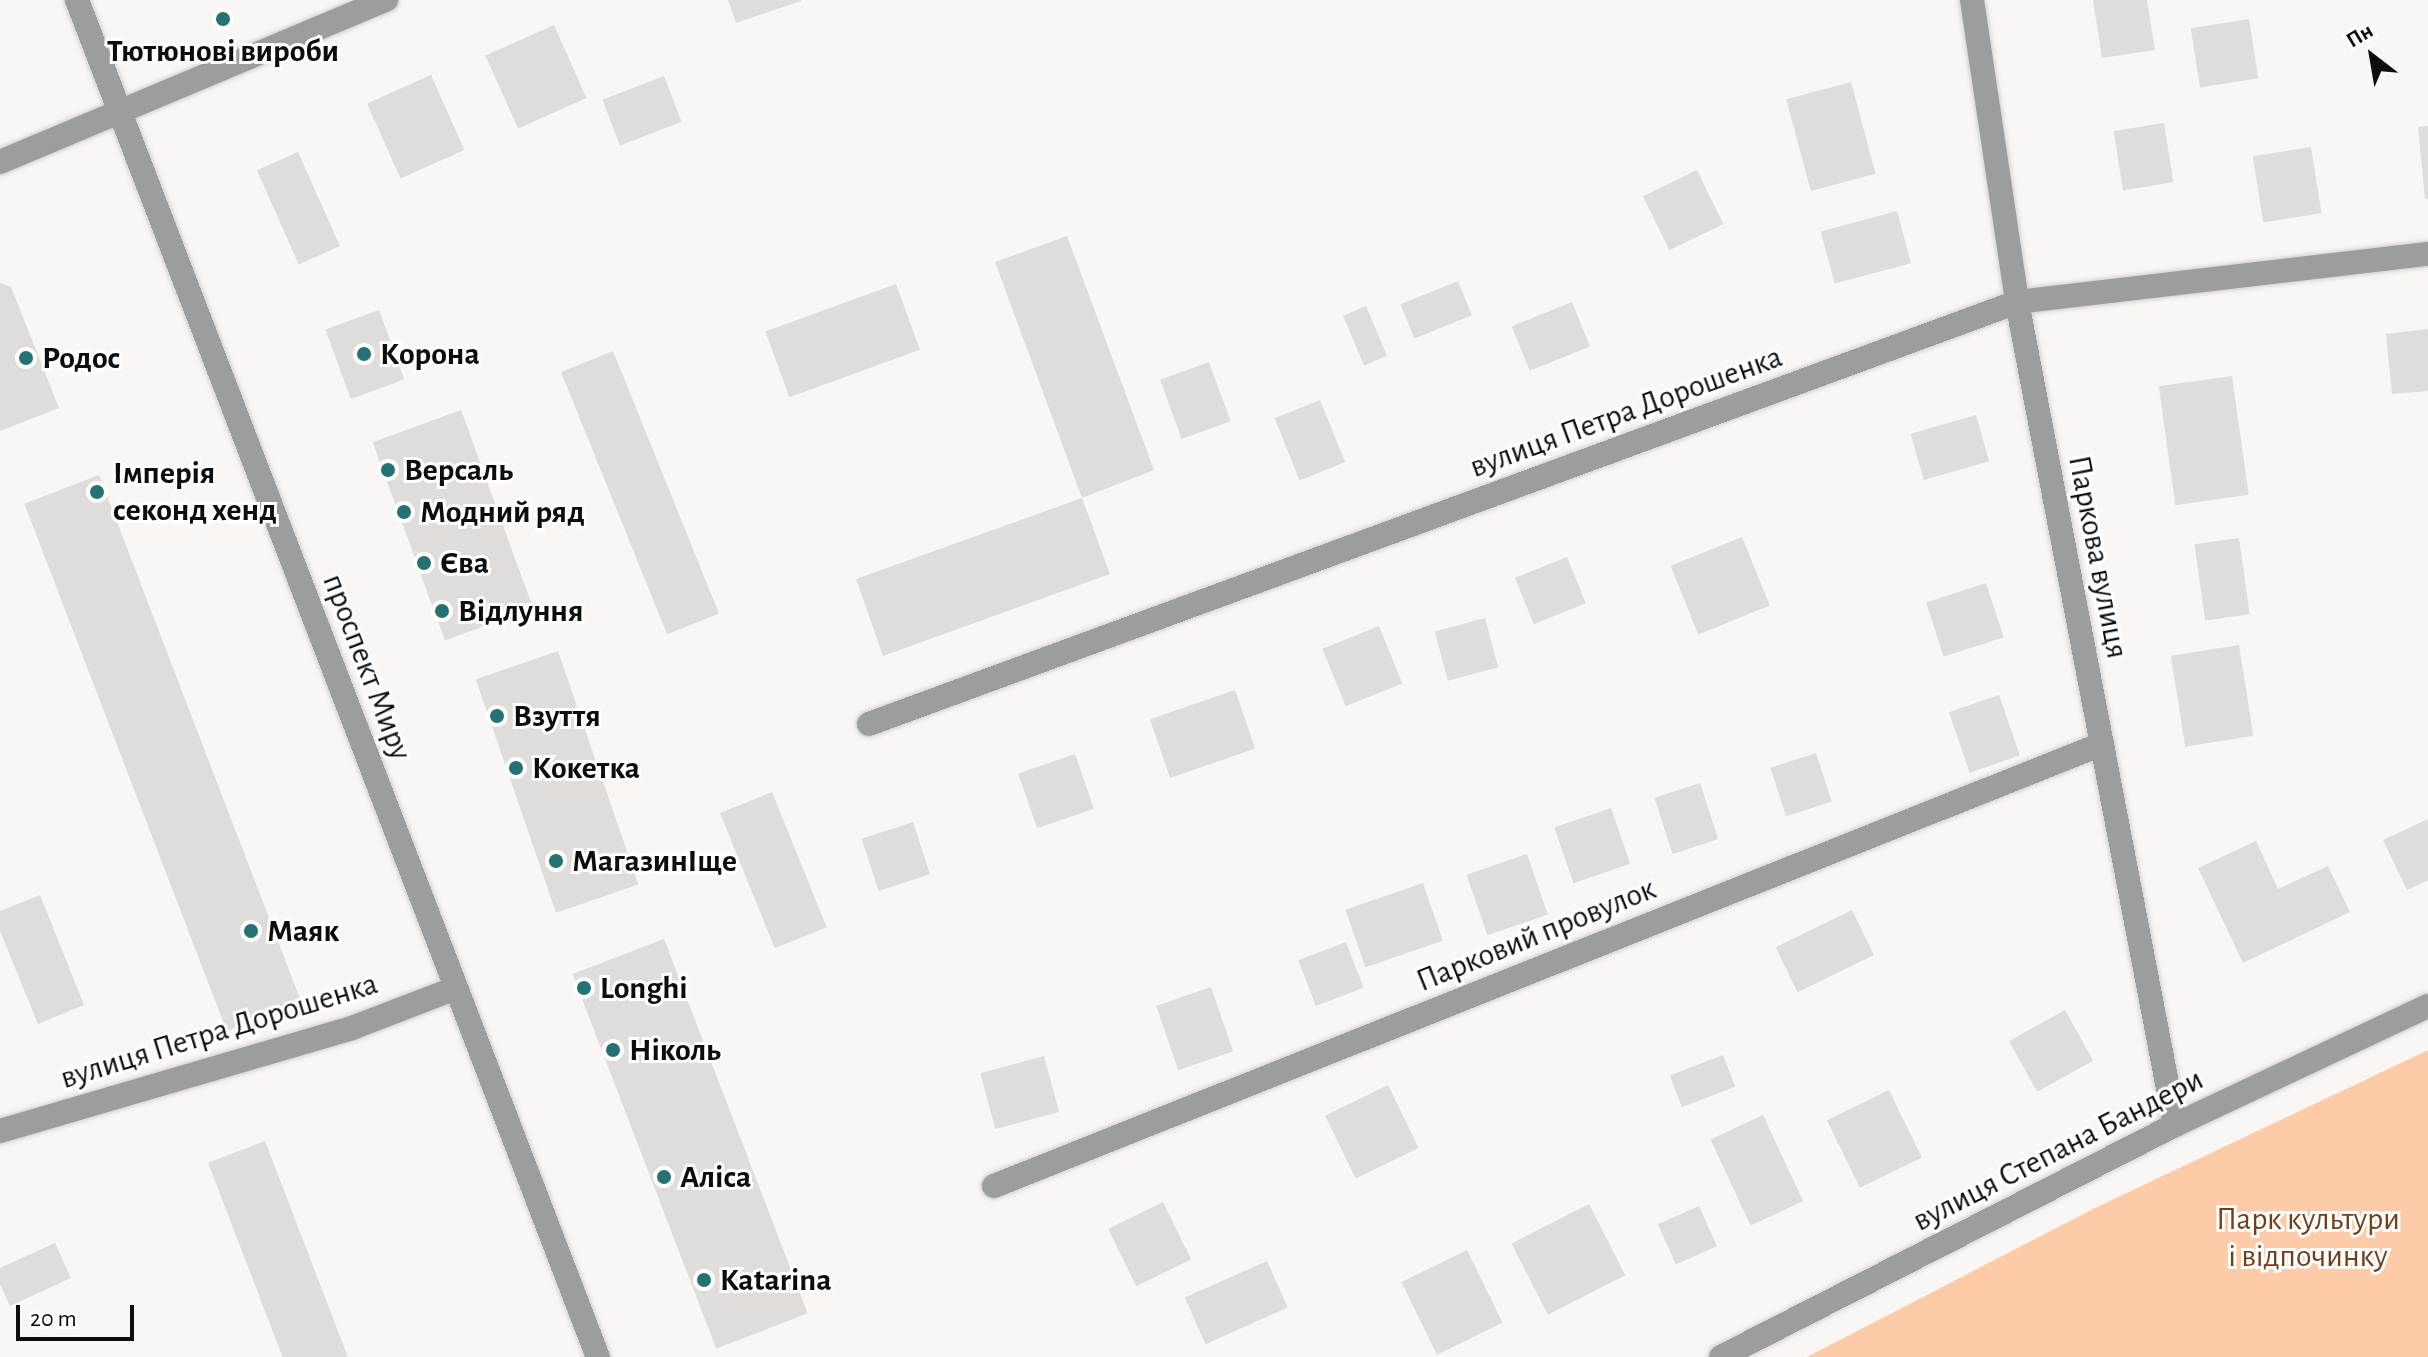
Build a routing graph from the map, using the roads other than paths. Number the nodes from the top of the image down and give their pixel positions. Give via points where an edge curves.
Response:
1 (77, 0) edge
2 (386, 0) edge
3 (1972, 0) edge
4 (120, 111) junction
5 (0, 162) edge
6 (2428, 254) edge
7 (2017, 302) junction
8 (869, 724) dead end
9 (2102, 744) junction
10 (456, 988) junction
11 (2428, 1006) edge
12 (2175, 1125) junction
13 (0, 1131) edge
14 (994, 1186) dead end
15 (598, 1357) edge
16 (1721, 1357) edge

1 - 4 street, проспект Миру
2 - 4 street
3 - 7 street, Паркова вулиця
4 - 5 street
4 - 10 street, проспект Миру
6 - 7 street, вулиця Петра Дорошенка
7 - 8 street, вулиця Петра Дорошенка
7 - 9 street, Паркова вулиця
9 - 12 street, Паркова вулиця
9 - 14 street, Парковий провулок
10 - 13 street, вулиця Петра Дорошенка via 352,1028
10 - 15 street, проспект Миру
11 - 12 street, вулиця Степана Бандери
12 - 16 street, вулиця Степана Бандери

